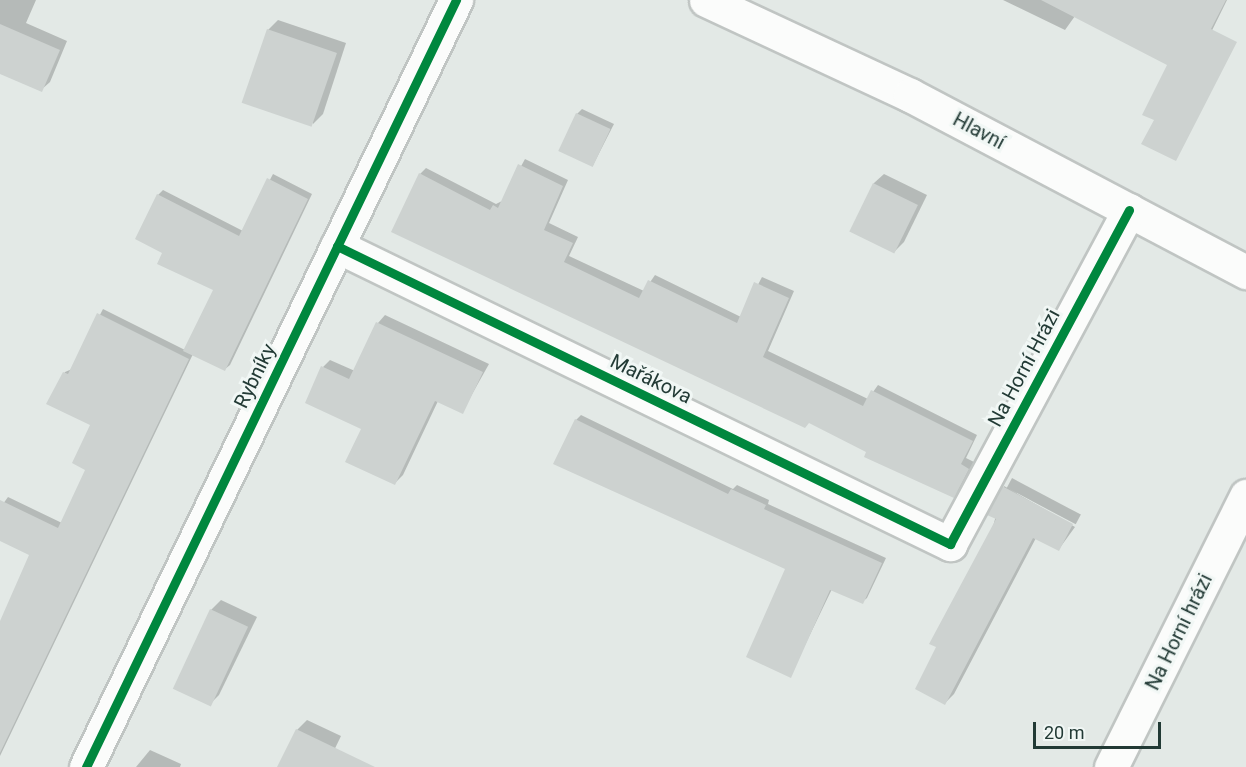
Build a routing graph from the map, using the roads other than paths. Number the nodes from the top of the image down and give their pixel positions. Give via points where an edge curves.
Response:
1 (456, 0) edge
2 (706, 0) edge
3 (1129, 210) junction
4 (337, 246) junction
5 (1246, 272) edge
6 (1246, 496) edge
7 (950, 544) joint
8 (86, 767) edge
9 (1111, 767) edge

1 - 4 street, Rybníky
2 - 3 street, Hlavní via 910,95
3 - 5 street, Hlavní
3 - 7 street, Na Horní Hrázi
4 - 7 street, Mařákova
4 - 8 street, Rybníky
6 - 9 street, Na Horní hrázi

